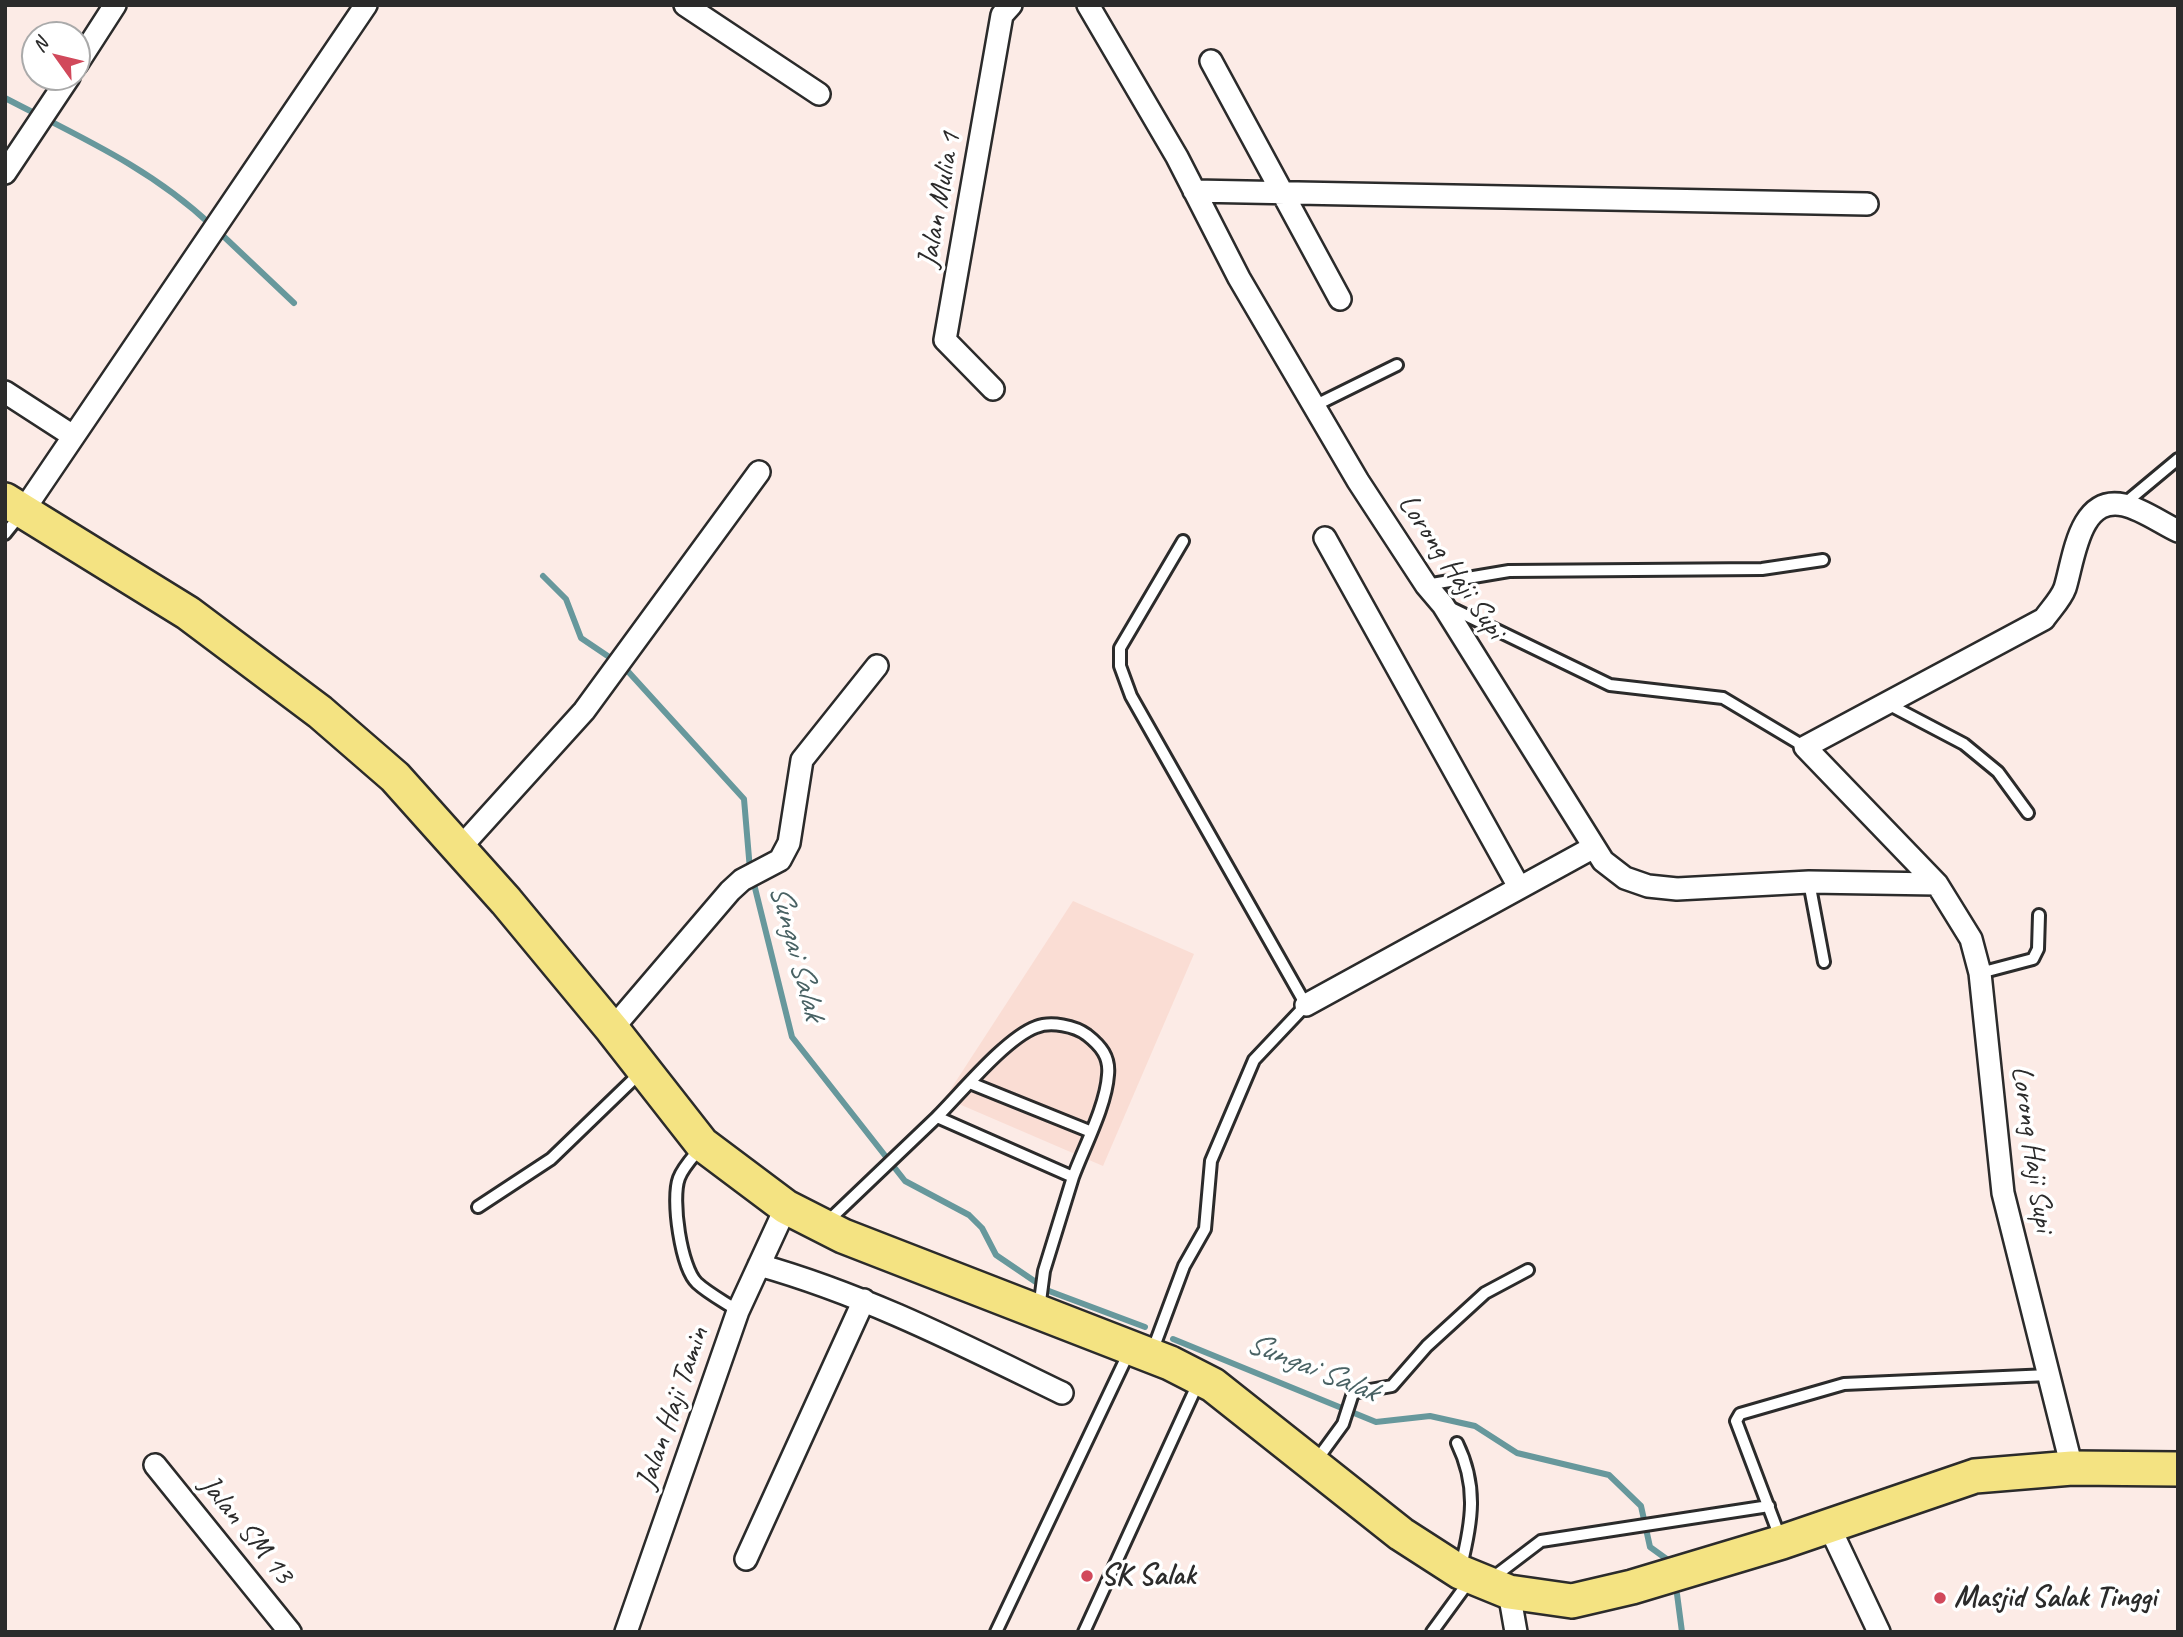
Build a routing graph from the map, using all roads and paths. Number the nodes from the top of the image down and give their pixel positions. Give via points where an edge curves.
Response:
1 (115, 5) edge
2 (366, 5) edge
3 (685, 5) edge
4 (1010, 5) edge
5 (1088, 5) edge
6 (91, 42) edge
7 (1211, 61) dead end
8 (60, 91) edge
9 (818, 94) dead end
10 (5, 173) edge
11 (1194, 191) junction
12 (1282, 192) junction
13 (1867, 204) dead end
14 (1340, 299) dead end
15 (1396, 365) dead end
16 (993, 389) dead end
17 (5, 392) edge
18 (1315, 405) junction
19 (73, 436) junction
20 (2178, 459) edge
21 (759, 472) dead end
22 (2123, 505) junction
23 (11, 515) edge
24 (2178, 531) edge
25 (1325, 538) dead end
26 (1183, 541) dead end
27 (1823, 560) dead end
28 (1426, 585) junction
29 (1443, 605) junction
30 (877, 666) dead end
31 (1886, 703) junction
32 (1805, 747) junction
33 (2028, 813) dead end
34 (1594, 846) junction
35 (460, 848) junction
36 (1809, 882) junction
37 (1937, 884) junction
38 (1520, 887) junction
39 (2039, 915) dead end
40 (1824, 962) dead end
41 (1980, 974) junction
42 (1306, 1005) junction
43 (612, 1028) junction
44 (645, 1069) junction
45 (970, 1083) junction
46 (937, 1117) junction
47 (1089, 1131) junction
48 (702, 1144) junction
49 (1073, 1177) junction
50 (478, 1207) dead end
51 (786, 1207) junction
52 (822, 1227) junction
53 (760, 1265) junction
54 (1528, 1270) dead end
55 (864, 1300) junction
56 (1040, 1307) junction
57 (738, 1311) junction
58 (1141, 1351) junction
59 (2049, 1375) junction
60 (1200, 1378) junction
61 (1062, 1393) dead end
62 (1457, 1443) dead end
63 (1314, 1464) junction
64 (156, 1465) dead end
65 (2073, 1468) junction
66 (2178, 1469) edge
67 (1769, 1506) junction
68 (1829, 1526) junction
69 (1782, 1542) junction
70 (746, 1559) dead end
71 (1482, 1581) junction
72 (290, 1632) edge
73 (626, 1632) edge
74 (996, 1632) edge
75 (1084, 1632) edge
76 (1432, 1632) edge
77 (1516, 1632) edge
78 (1879, 1632) edge

1 - 6 street
2 - 19 street
3 - 9 street
4 - 16 street, Jalan Mulia 1 via 1002,15 946,341
5 - 11 street, Lorong Haji Supi
7 - 12 street
8 - 10 street
11 - 12 street
11 - 18 street, Lorong Haji Supi via 1239,278
12 - 13 street
12 - 14 street
15 - 18 lane
17 - 19 street
18 - 28 street, Lorong Haji Supi
19 - 23 street
20 - 22 lane
21 - 35 street via 584,711
22 - 24 street
22 - 31 street via 2105,507 2083,526 2064,591 2044,619
23 - 35 main road via 188,613 320,712 395,777
25 - 38 street
26 - 42 lane via 1120,648 1120,666 1131,696
27 - 28 lane via 1762,569 1509,571
28 - 29 street, Lorong Haji Supi
29 - 32 lane via 1609,685 1723,698
29 - 34 street, Lorong Haji Supi
30 - 43 street via 802,760 789,843 780,860 742,880
31 - 32 street
31 - 33 lane via 1964,744 1998,772
32 - 37 street, Lorong Haji Supi
34 - 36 street, Lorong Haji Supi via 1603,862 1625,878 1648,886 1677,889
34 - 38 street
35 - 43 main road
36 - 37 street, Lorong Haji Supi
36 - 40 lane
37 - 41 street, Lorong Haji Supi via 1971,939
38 - 42 street
39 - 41 lane via 2038,949 2033,960
41 - 59 street, Lorong Haji Supi via 2003,1193
42 - 58 lane via 1254,1060 1211,1161 1205,1229 1184,1266 1166,1322
43 - 44 main road
44 - 48 main road
44 - 50 lane via 551,1159
45 - 46 lane
45 - 47 lane
45 - 47 lane via 1035,1027 1066,1026 1083,1032 1107,1056 1109,1073
46 - 49 lane
46 - 52 lane
47 - 49 lane
48 - 51 main road
48 - 57 lane via 679,1175 676,1191 683,1253 688,1272 698,1284
49 - 56 lane via 1044,1271
51 - 52 main road
51 - 53 street, Jalan Haji Tamin
52 - 56 main road
53 - 55 street
53 - 57 street, Jalan Haji Tamin
54 - 63 lane via 1485,1293 1392,1385 1353,1393 1343,1424
55 - 61 street
55 - 70 street
56 - 58 main road
57 - 73 street, Jalan Haji Tamin
58 - 60 main road
58 - 74 lane
59 - 65 street, Lorong Haji Supi
59 - 67 lane via 1844,1384 1740,1415 1736,1421
60 - 63 main road
60 - 75 lane
62 - 71 lane via 1467,1463
63 - 71 main road via 1401,1534
64 - 72 street, Jalan SM 13
65 - 66 main road
65 - 68 main road via 1975,1476
67 - 69 lane
67 - 71 lane via 1541,1541
68 - 69 main road
68 - 78 street
69 - 71 main road via 1572,1601
71 - 76 lane
71 - 77 street

